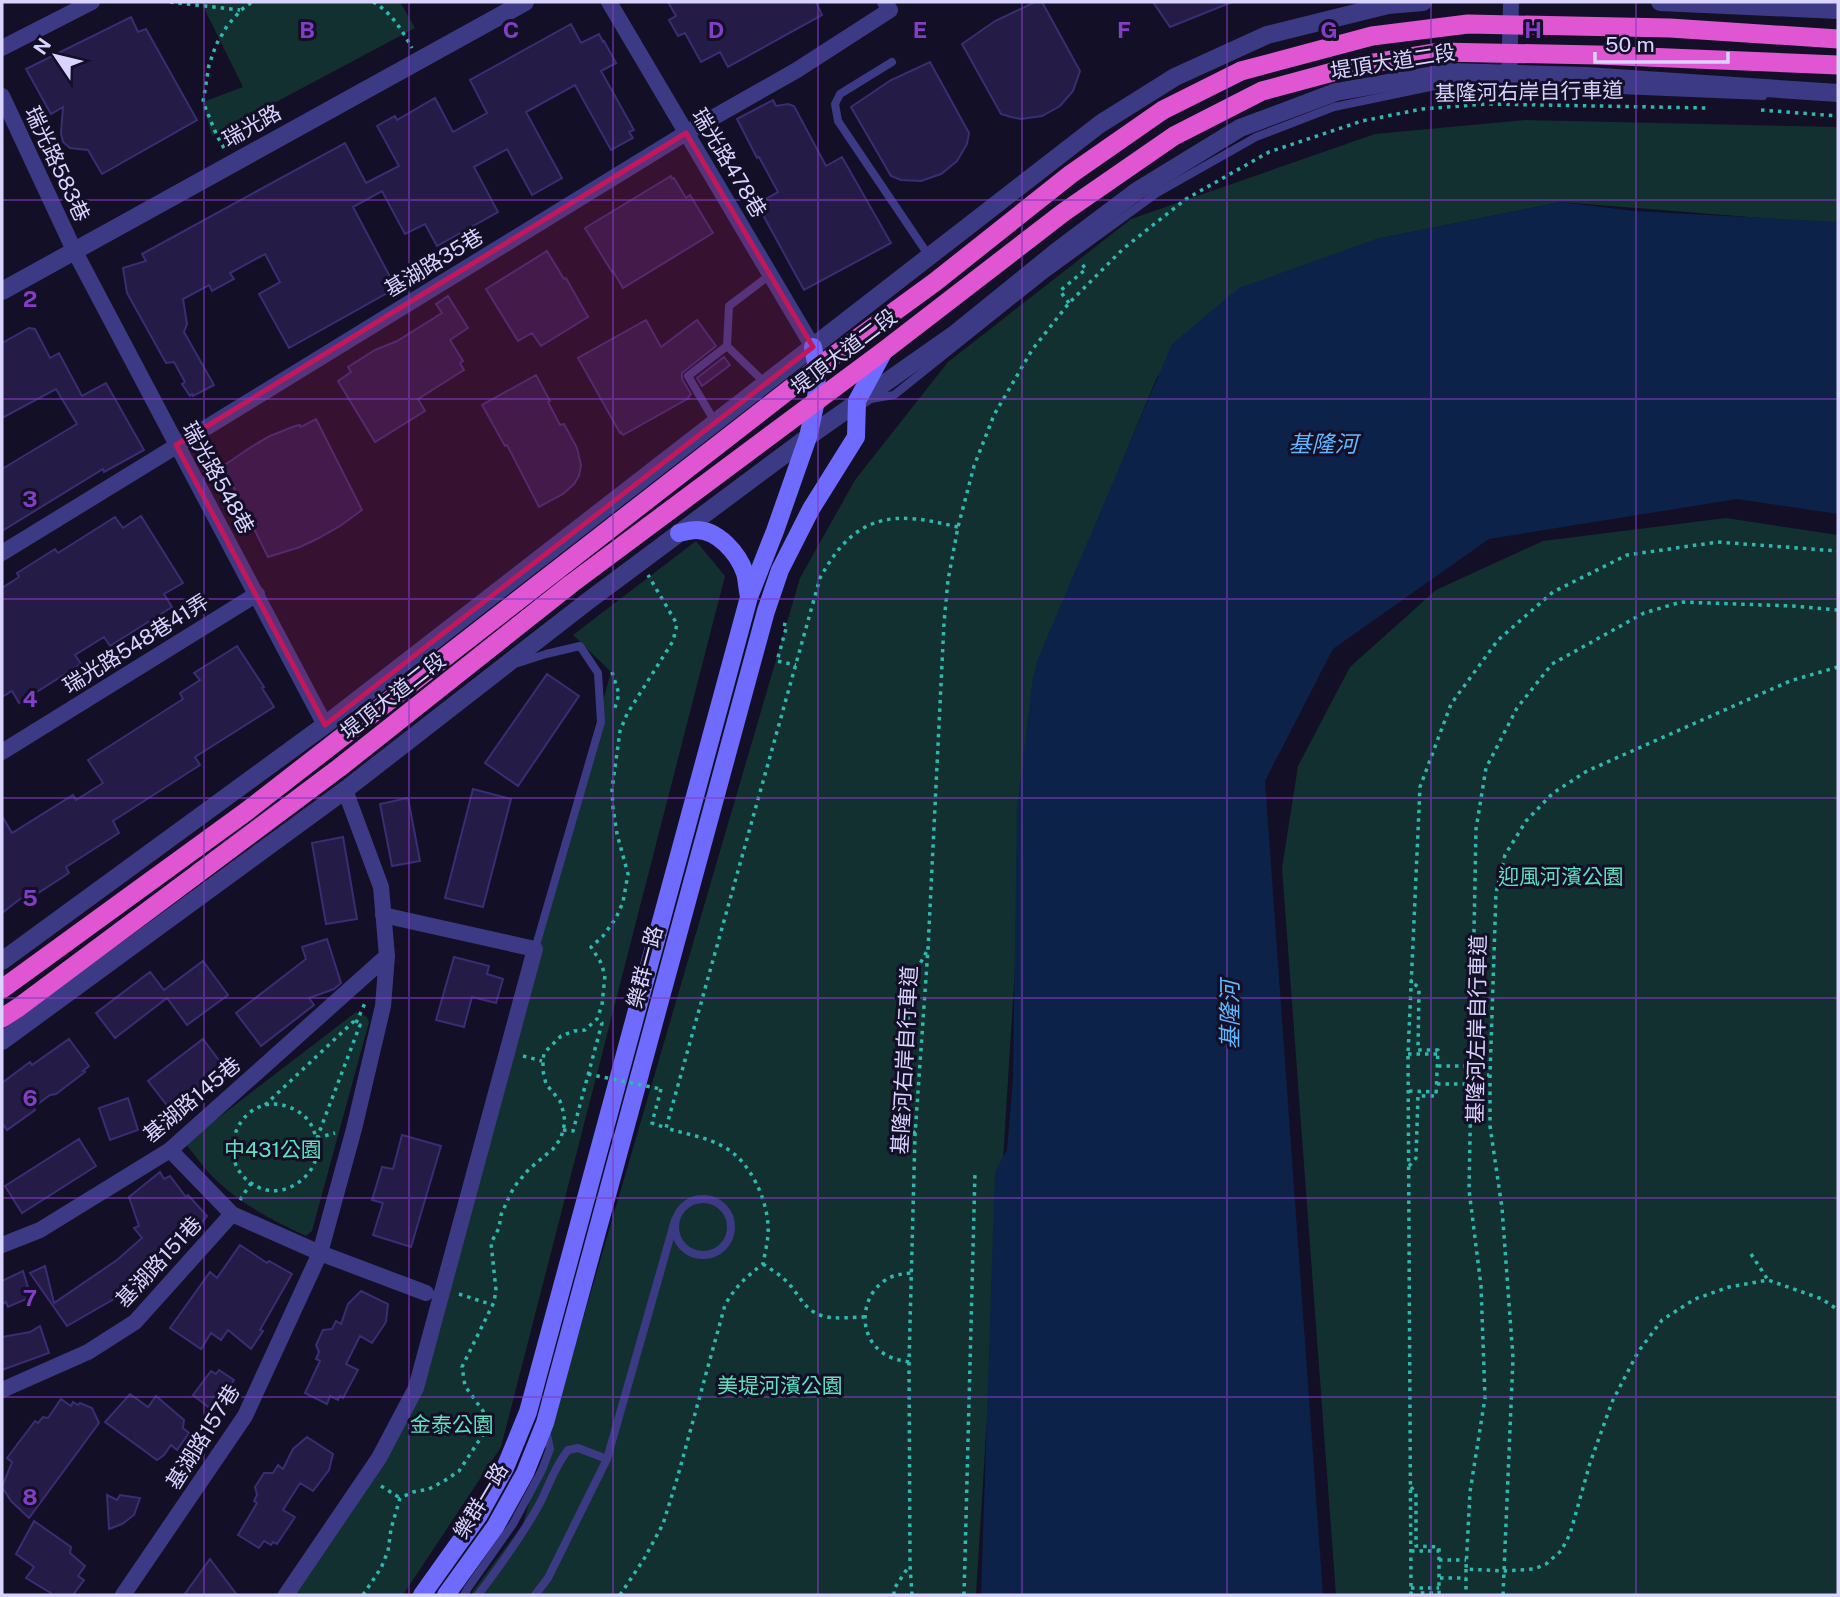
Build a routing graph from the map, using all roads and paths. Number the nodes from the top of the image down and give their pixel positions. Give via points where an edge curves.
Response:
1 (92, 2) edge
2 (170, 2) edge
3 (252, 2) edge
4 (373, 2) edge
5 (525, 2) edge
6 (609, 2) edge
7 (1423, 2) edge
8 (1511, 2) edge
9 (1660, 2) edge
10 (888, 6) edge
11 (241, 10) junction
12 (1838, 10) edge
13 (1510, 25) junction
14 (402, 29) dead end
15 (1838, 39) edge
16 (2, 48) edge
17 (1510, 53) junction
18 (892, 62) dead end
19 (1838, 65) edge
20 (1509, 80) junction
21 (1838, 93) edge
22 (2, 96) edge
23 (1492, 100) dead end
24 (1838, 101) edge
25 (1487, 104) junction
26 (1718, 108) dead end
27 (1758, 109) dead end
28 (1838, 116) edge
29 (686, 133) junction
30 (233, 163) junction
31 (74, 250) junction
32 (929, 256) junction
33 (1083, 266) dead end
34 (770, 275) junction
35 (2, 291) edge
36 (1069, 303) junction
37 (727, 346) junction
38 (813, 346) junction
39 (885, 350) junction
40 (817, 368) junction
41 (765, 383) junction
42 (816, 401) junction
43 (857, 401) junction
44 (715, 422) junction
45 (808, 437) junction
46 (176, 445) junction
47 (958, 527) junction
48 (679, 533) junction
49 (1838, 551) edge
50 (2, 553) edge
51 (648, 573) dead end
52 (257, 594) junction
53 (749, 597) junction
54 (1838, 610) edge
55 (783, 624) dead end
56 (796, 666) junction
57 (1838, 667) edge
58 (501, 669) junction
59 (325, 724) junction
60 (2, 752) edge
61 (345, 790) junction
62 (383, 915) junction
63 (535, 949) junction
64 (928, 949) junction
65 (387, 956) junction
66 (2, 961) edge
67 (1410, 980) junction
68 (2, 989) edge
69 (2, 1018) edge
70 (597, 1019) junction
71 (2, 1041) edge
72 (1408, 1054) junction
73 (1437, 1054) junction
74 (1437, 1066) junction
75 (1471, 1066) junction
76 (589, 1074) junction
77 (1470, 1075) junction
78 (1490, 1075) junction
79 (1437, 1084) junction
80 (1470, 1084) junction
81 (1409, 1091) junction
82 (1437, 1092) junction
83 (265, 1105) junction
84 (666, 1128) junction
85 (563, 1130) junction
86 (915, 1135) junction
87 (317, 1138) junction
88 (170, 1150) junction
89 (1409, 1166) junction
90 (975, 1172) dead end
91 (232, 1214) junction
92 (675, 1220) junction
93 (2, 1245) edge
94 (320, 1253) junction
95 (1751, 1254) dead end
96 (763, 1264) junction
97 (912, 1273) junction
98 (1768, 1280) junction
99 (426, 1293) dead end
100 (1838, 1310) edge
101 (864, 1317) junction
102 (909, 1362) junction
103 (2, 1390) edge
104 (545, 1423) junction
105 (607, 1459) junction
106 (367, 1476) junction
107 (1410, 1485) junction
108 (400, 1498) junction
109 (1411, 1551) junction
110 (1439, 1551) junction
111 (1439, 1560) junction
112 (1466, 1560) junction
113 (910, 1564) junction
114 (1466, 1569) junction
115 (1504, 1571) junction
116 (1439, 1578) junction
117 (1466, 1578) junction
118 (1411, 1588) junction
119 (1439, 1588) junction
120 (123, 1595) edge
121 (286, 1595) edge
122 (362, 1595) edge
123 (422, 1595) edge
124 (446, 1595) edge
125 (464, 1595) edge
126 (478, 1595) edge
127 (535, 1595) edge
128 (620, 1595) edge
129 (894, 1595) edge
130 (912, 1595) edge
131 (964, 1595) edge
132 (1411, 1595) edge
133 (1417, 1595) edge
134 (1466, 1595) edge
135 (1503, 1595) edge

1 - 16 street
2 - 11 path
3 - 11 path
4 - 14 path
5 - 30 street, 瑞光路
6 - 29 street, 瑞光路478巷
7 - 32 street, 堤頂大道二段 via 1388,5 1267,35 1175,77 1100,124
8 - 13 street
9 - 12 street
10 - 29 street, 基湖路35巷 via 797,70
11 - 30 path via 216,45 204,102
13 - 15 highway, 堤頂大道二段 via 1670,28
13 - 17 street
13 - 40 highway, 堤頂大道二段 via 1468,24 1371,36 1241,71 1163,110 1070,174
17 - 19 highway, 堤頂大道二段
17 - 20 street
17 - 39 highway, 堤頂大道二段 via 1439,52 1355,66 1262,91 1174,136 1064,212
18 - 32 lane via 840,94 835,113
20 - 21 street, 堤頂大道二段 via 1586,76
20 - 24 lane
20 - 43 street, 堤頂大道二段 via 1450,72 1336,92 1240,128 1137,191 956,333
22 - 31 street, 瑞光路583巷
23 - 25 path
25 - 26 path, 基隆河右岸自行車道
25 - 36 path, 基隆河右岸自行車道 via 1422,109 1362,121 1269,152 1186,199 1124,248
27 - 28 path
29 - 34 street, 瑞光路478巷
29 - 46 street, 基湖路35巷
30 - 31 street, 瑞光路
31 - 35 street, 瑞光路
31 - 46 street, 瑞光路548巷
32 - 38 street, 堤頂大道二段
33 - 36 path via 1086,269 1060,291
34 - 37 lane via 729,306
34 - 38 street, 瑞光路478巷
36 - 47 path, 基隆河右岸自行車道 via 1032,350 994,415
37 - 41 lane
37 - 44 lane via 688,376
38 - 40 main road, 樂群一路
38 - 41 street, 堤頂大道二段
39 - 42 highway, 堤頂大道二段
39 - 43 main road, 樂群一路
40 - 42 main road, 樂群一路
40 - 68 highway, 堤頂大道二段 via 247,811
41 - 44 street, 堤頂大道二段
42 - 45 main road, 樂群一路
42 - 69 highway, 堤頂大道二段 via 571,584 339,768
43 - 45 street, 堤頂大道二段
43 - 104 main road, 樂群一路 via 856,437 811,509 780,570 766,611
44 - 59 street, 堤頂大道二段
45 - 48 street, 堤頂大道二段
45 - 53 main road, 樂群一路
46 - 50 street, 基湖路35巷
46 - 52 street, 瑞光路548巷
47 - 56 path via 891,519 870,524 850,537 820,578
47 - 64 path, 基隆河右岸自行車道 via 944,623
48 - 53 main road via 698,530 723,542 735,553 745,574
48 - 58 street, 堤頂大道二段
49 - 67 path via 1718,542 1626,555 1553,592 1498,640 1451,704 1420,787
51 - 70 path via 677,624 673,640 620,731 613,808 628,874 615,918 592,947 605,975
52 - 59 street, 瑞光路548巷
52 - 60 street, 瑞光路548巷41弄
53 - 123 main road, 樂群一路 via 528,1412 479,1515
54 - 75 path via 1681,602 1644,614 1552,664 1517,708 1486,768 1476,829
55 - 56 path via 787,625 777,661
56 - 84 path
57 - 78 path, 基隆河左岸自行車道 via 1790,681 1587,771 1553,793 1526,821 1505,855 1496,893
58 - 61 street, 堤頂大道二段
58 - 63 lane via 580,646 598,673 601,722
59 - 66 street, 堤頂大道二段
61 - 62 street, 基湖路157巷 via 381,887
61 - 71 street, 堤頂大道二段
62 - 63 street
62 - 65 street, 基湖路157巷
63 - 106 street via 416,1388
64 - 86 path, 基隆河右岸自行車道
64 - 86 path via 911,980 901,1113
65 - 88 street, 基湖路145巷
65 - 94 street, 基湖路157巷 via 383,1006
67 - 72 path
67 - 73 path via 1419,988 1418,1050 1437,1050
70 - 76 path via 602,1023
70 - 85 path via 585,1030 561,1036 544,1053 542,1071 560,1101
72 - 73 path
72 - 81 path
73 - 74 path
74 - 75 path
74 - 79 path
75 - 77 path
76 - 84 path, bridge via 661,1089 652,1123
76 - 85 path via 573,1131
77 - 78 path
77 - 80 path
78 - 115 path, 基隆河左岸自行車道 via 1490,1126 1502,1208 1513,1358
79 - 80 path
79 - 82 path
80 - 112 path via 1469,1190 1481,1286 1485,1398 1470,1492
81 - 82 path
81 - 89 path
82 - 89 path via 1436,1096 1418,1096 1416,1158
83 - 87 path via 298,1111
83 - 87 path via 238,1124 232,1140 238,1171 251,1184 274,1190 298,1183 311,1171
83 - 87 path via 354,1022 360,1025
84 - 96 path via 726,1147 748,1167 767,1220
85 - 108 path via 553,1149 513,1187 491,1243 494,1302 462,1367 465,1386 486,1423 482,1436 459,1471 429,1489
86 - 97 path, 基隆河右岸自行車道
88 - 91 street
88 - 93 street, 基湖路145巷 via 40,1230
89 - 107 path
90 - 131 path
91 - 94 street
91 - 103 street, 基湖路151巷 via 135,1322 88,1352
92 - 92 lane via 676,1237 696,1255 721,1249 730,1234 730,1216 710,1199 692,1200
92 - 105 lane
94 - 99 street
94 - 120 street, 基湖路157巷 via 245,1416
95 - 98 path
96 - 101 path via 820,1315
96 - 128 path via 745,1278 725,1305 663,1524
97 - 101 path via 884,1280 874,1290
97 - 102 path, 基隆河右岸自行車道
98 - 100 path via 1822,1299
98 - 115 path via 1695,1299 1662,1320 1638,1352 1612,1402 1561,1551 1534,1569
101 - 102 path via 866,1331 883,1353
102 - 113 path, 基隆河右岸自行車道
104 - 124 main road, 樂群一路 via 525,1473 495,1527
104 - 125 lane via 550,1449 542,1470 513,1524
105 - 126 lane via 578,1448 568,1450 524,1530
105 - 127 lane via 548,1578
106 - 108 path
106 - 121 street
107 - 109 path
107 - 110 path via 1416,1493 1416,1546 1439,1546
108 - 122 path via 388,1551
109 - 110 path
109 - 118 path
110 - 111 path
111 - 112 path
111 - 116 path
112 - 114 path
113 - 129 path
113 - 130 path, 基隆河右岸自行車道
114 - 115 path
114 - 117 path
115 - 135 path, 基隆河左岸自行車道
116 - 117 path
116 - 119 path
117 - 134 path
118 - 119 path
118 - 132 path
119 - 133 path via 1439,1594

